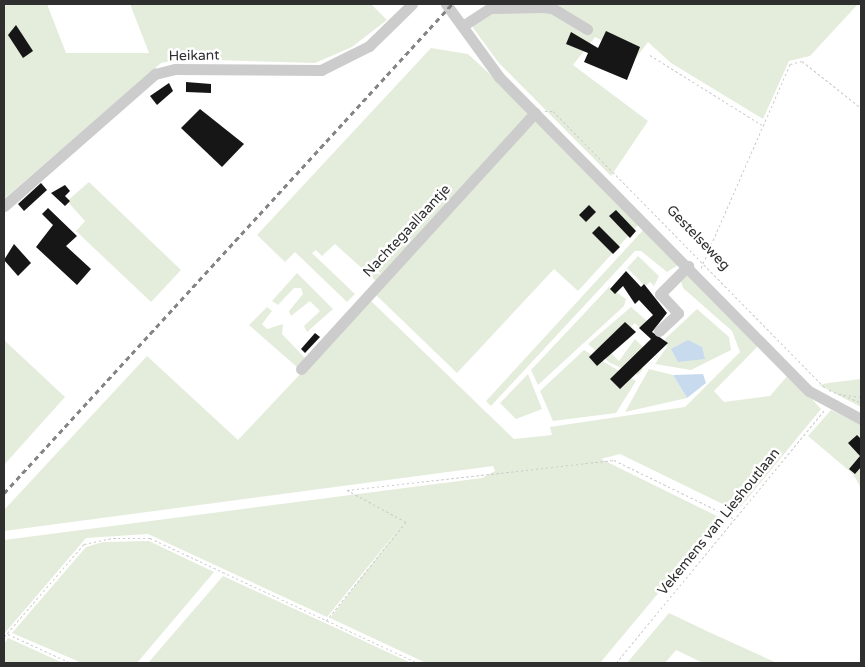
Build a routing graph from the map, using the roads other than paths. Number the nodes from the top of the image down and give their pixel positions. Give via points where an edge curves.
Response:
1 (412, 4) edge
2 (446, 4) edge
3 (464, 25) junction
4 (587, 29) dead end
5 (535, 113) junction
6 (4, 206) edge
7 (688, 266) junction
8 (660, 330) dead end
9 (300, 369) dead end
10 (861, 419) edge

1 - 6 street, Heikant via 369,46 321,70 175,69 155,74
2 - 3 street, Gestelseweg
3 - 4 street via 490,8 542,7 552,8
3 - 5 street, Gestelseweg via 499,77
5 - 7 street, Gestelseweg
5 - 9 street, Nachtegaallaantje
7 - 8 street via 660,294 678,313
7 - 10 street, Gestelseweg via 809,391

